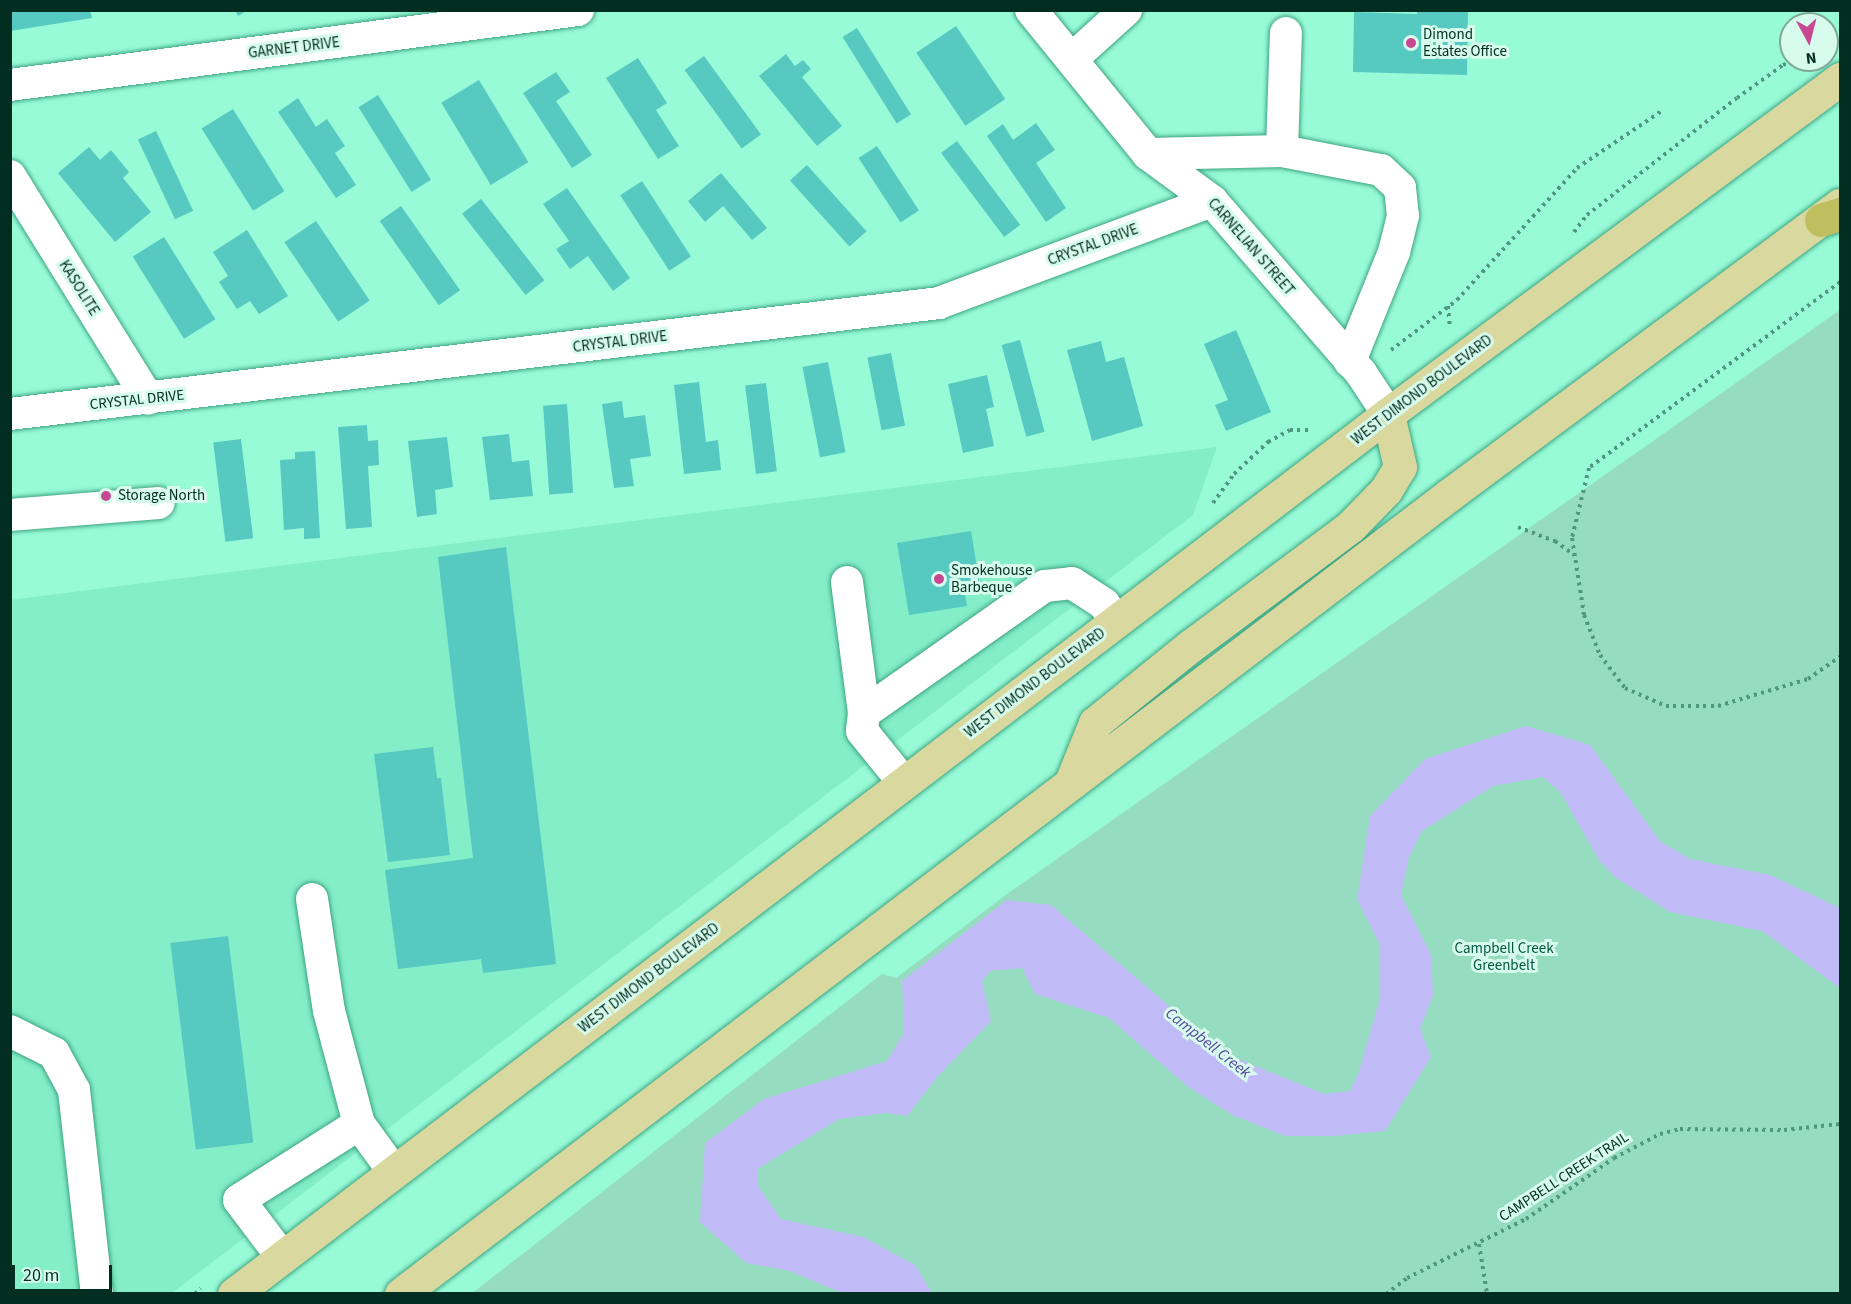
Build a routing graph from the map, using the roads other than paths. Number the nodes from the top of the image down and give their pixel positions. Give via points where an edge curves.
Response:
1 (578, 10) edge
2 (1032, 10) edge
3 (1126, 10) edge
4 (1286, 33) dead end
5 (1072, 59) junction
6 (1840, 79) edge
7 (10, 85) edge
8 (1282, 151) junction
9 (1148, 154) junction
10 (10, 176) edge
11 (1212, 201) junction
12 (1834, 213) edge
13 (1355, 367) junction
14 (148, 399) junction
15 (10, 414) edge
16 (1388, 414) junction
17 (159, 503) dead end
18 (10, 515) edge
19 (847, 582) dead end
20 (1117, 621) junction
21 (864, 713) junction
22 (904, 783) junction
23 (1070, 784) junction
24 (312, 899) dead end
25 (10, 1031) edge
26 (359, 1124) junction
27 (394, 1172) junction
28 (282, 1257) junction
29 (97, 1293) edge
30 (234, 1293) edge
31 (401, 1293) edge

1 - 7 street, GARNET DRIVE
2 - 5 street, CARNELIAN STREET
3 - 5 street
4 - 8 street
5 - 9 street, CARNELIAN STREET
6 - 16 main road, WEST DIMOND BOULEVARD
8 - 9 street
8 - 13 street via 1381,170 1400,188 1403,216 1394,252
9 - 11 street, CARNELIAN STREET
10 - 14 street, KASOLITE
11 - 13 street, CARNELIAN STREET
11 - 14 street, CRYSTAL DRIVE via 939,303
12 - 23 main road via 1449,495
13 - 16 street, CARNELIAN STREET
14 - 15 street, CRYSTAL DRIVE
16 - 20 main road, WEST DIMOND BOULEVARD
16 - 23 main road via 1400,467 1386,490 1350,527 1095,723
17 - 18 street
19 - 21 street
20 - 21 street via 1104,604 1072,583 1045,586
20 - 22 main road, WEST DIMOND BOULEVARD
21 - 22 street via 862,731
22 - 27 main road, WEST DIMOND BOULEVARD
23 - 31 main road
24 - 26 street via 329,1011
25 - 29 street via 54,1053 74,1090
26 - 27 street
26 - 28 street via 239,1200
27 - 28 main road, WEST DIMOND BOULEVARD
28 - 30 main road, WEST DIMOND BOULEVARD

